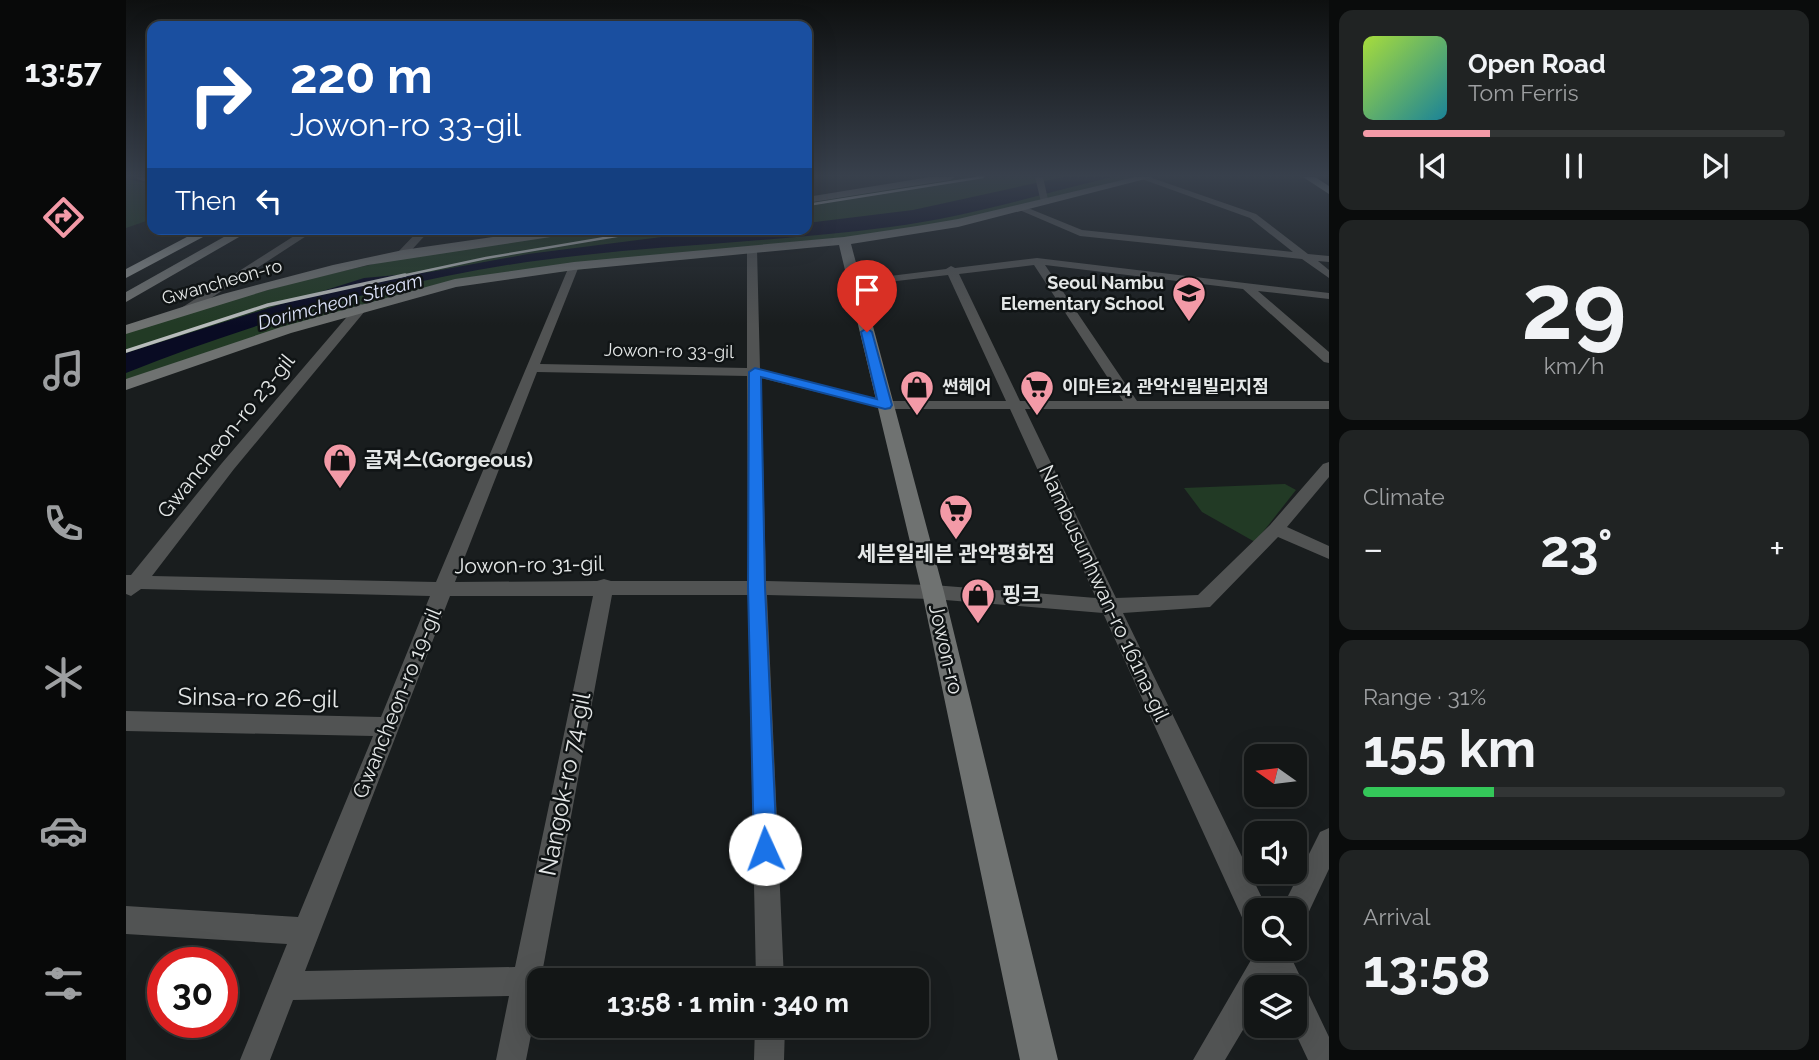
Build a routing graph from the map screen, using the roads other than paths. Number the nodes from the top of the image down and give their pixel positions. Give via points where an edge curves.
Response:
1 (936, 226) edge
2 (1064, 226) edge
3 (1267, 226) edge
4 (180, 235) edge
5 (201, 235) edge
6 (224, 235) edge
7 (236, 235) edge
8 (303, 235) edge
9 (420, 235) edge
10 (499, 235) edge
11 (844, 241) junction
12 (752, 249) junction
13 (402, 254) junction
14 (1307, 257) junction
15 (1329, 259) edge
16 (1037, 261) junction
17 (126, 263) edge
18 (575, 265) junction
19 (951, 269) junction
20 (126, 274) edge
21 (1329, 275) edge
22 (855, 283) junction
23 (1247, 286) junction
24 (126, 289) edge
25 (1329, 296) edge
26 (126, 298) edge
27 (361, 308) junction
28 (184, 310) junction
29 (126, 330) edge
30 (1329, 359) edge
31 (533, 369) junction
32 (755, 372) junction
33 (126, 385) edge
34 (885, 405) junction
35 (1133, 405) junction
36 (1329, 405) edge
37 (1016, 406) junction
38 (1329, 467) edge
39 (1276, 529) junction
40 (1329, 553) edge
41 (129, 586) edge
42 (604, 586) junction
43 (757, 587) junction
44 (443, 589) junction
45 (933, 592) junction
46 (1110, 606) junction
47 (126, 722) edge
48 (388, 727) junction
49 (1327, 851) edge
50 (1248, 898) edge
51 (1302, 898) edge
52 (126, 920) edge
53 (306, 931) junction
54 (1267, 961) edge
55 (534, 968) edge
56 (770, 968) edge
57 (527, 981) edge
58 (285, 986) junction
59 (527, 1000) edge
60 (1307, 1024) edge
61 (770, 1038) edge
62 (255, 1060) edge
63 (511, 1060) edge
64 (769, 1060) edge
65 (1039, 1060) edge
66 (1208, 1060) edge
67 (1324, 1060) edge

1 - 11 main road
2 - 14 street via 1080,233
3 - 14 street
4 - 17 main road
5 - 20 main road
6 - 24 main road
7 - 26 main road
8 - 28 street
9 - 13 street
10 - 13 main road, Gwancheon-ro
11 - 12 main road
11 - 22 main road, Jowon-ro
12 - 18 main road
12 - 32 street
13 - 28 main road, Gwancheon-ro
14 - 15 street
14 - 21 street
16 - 19 street
16 - 23 street
16 - 35 street
18 - 27 main road via 455,284
18 - 31 street, Gwancheon-ro 19-gil
19 - 22 street
19 - 37 street, Nambusunhwan-ro 161na-gil
22 - 34 main road, Jowon-ro
23 - 25 street
23 - 30 street
27 - 33 main road
27 - 41 street, Gwancheon-ro 23-gil
28 - 29 main road, Gwancheon-ro
31 - 32 street, Jowon-ro 33-gil
31 - 44 street, Gwancheon-ro 19-gil
32 - 34 street, Jowon-ro 33-gil
32 - 43 street
34 - 37 street, Jowon-ro 33-gil
34 - 45 main road, Jowon-ro
35 - 36 street, Jowon-ro 33-gil
35 - 37 street, Jowon-ro 33-gil
37 - 46 street, Nambusunhwan-ro 161na-gil
38 - 39 street, Jowon-ro 31-gil
39 - 40 street
39 - 46 street, Jowon-ro 31-gil via 1203,602
41 - 44 street, Jowon-ro 31-gil
42 - 43 street, Jowon-ro 31-gil
42 - 44 street, Jowon-ro 31-gil
42 - 55 street, Nangok-ro 74-gil
43 - 45 street, Jowon-ro 31-gil
43 - 56 street
44 - 48 street, Gwancheon-ro 19-gil
45 - 46 street, Jowon-ro 31-gil
45 - 65 main road, Jowon-ro
46 - 50 street, Nambusunhwan-ro 161na-gil
47 - 48 street, Sinsa-ro 26-gil
48 - 53 street, Gwancheon-ro 19-gil
49 - 51 street
52 - 53 street
53 - 58 street, Gwancheon-ro 19-gil
54 - 66 street
57 - 58 street
58 - 62 street, Gwancheon-ro 19-gil
59 - 63 street, Nangok-ro 74-gil
60 - 67 street
61 - 64 street

